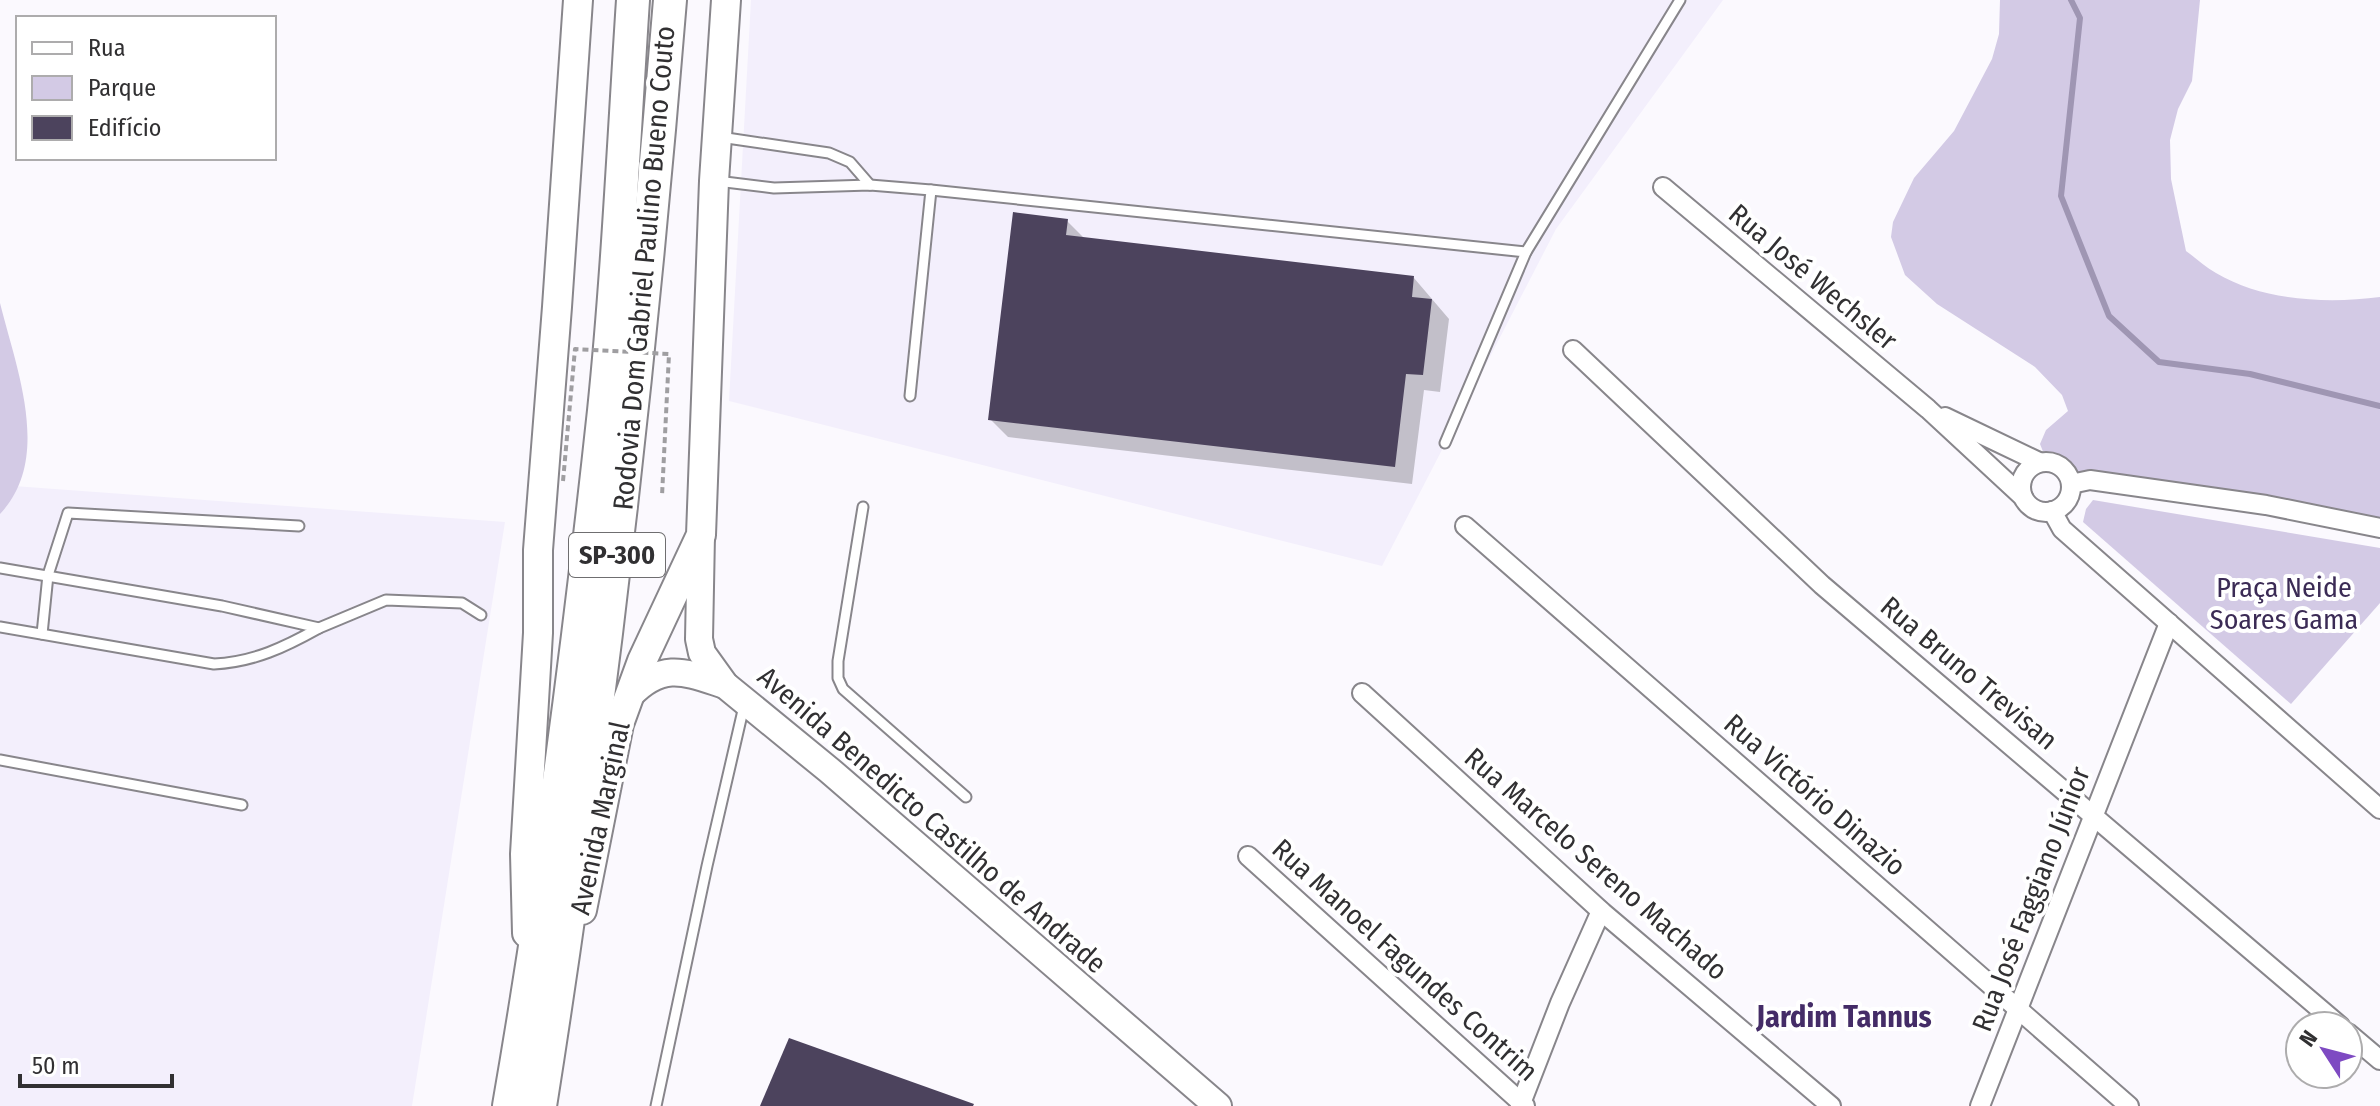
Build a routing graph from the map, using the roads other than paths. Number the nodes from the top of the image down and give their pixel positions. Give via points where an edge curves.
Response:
1 (578, 0) edge
2 (633, 0) edge
3 (670, 0) edge
4 (726, 0) edge
5 (1680, 0) edge
6 (717, 136) junction
7 (714, 181) junction
8 (870, 185) junction
9 (1663, 187) dead end
10 (931, 190) junction
11 (1526, 252) junction
12 (1573, 350) dead end
13 (910, 396) dead end
14 (1928, 409) junction
15 (1445, 443) dead end
16 (2039, 462) junction
17 (2071, 484) junction
18 (2023, 497) junction
19 (863, 507) dead end
20 (2052, 511) junction
21 (299, 526) dead end
22 (1465, 526) dead end
23 (2380, 528) edge
24 (701, 535) junction
25 (0, 568) edge
26 (48, 575) junction
27 (481, 615) dead end
28 (2169, 623) junction
29 (0, 627) edge
30 (319, 628) junction
31 (42, 634) junction
32 (725, 685) junction
33 (1362, 693) dead end
34 (630, 695) junction
35 (745, 703) junction
36 (0, 760) edge
37 (966, 797) dead end
38 (242, 805) dead end
39 (2380, 809) edge
40 (2092, 813) junction
41 (1248, 856) dead end
42 (1601, 911) junction
43 (561, 972) junction
44 (529, 993) junction
45 (2019, 1010) junction
46 (2321, 1010) edge
47 (2364, 1046) edge
48 (2380, 1060) edge
49 (1522, 1105) edge
50 (509, 1106) edge
51 (540, 1106) edge
52 (656, 1106) edge
53 (1218, 1106) edge
54 (1831, 1106) edge
55 (1980, 1106) edge
56 (2129, 1106) edge

1 - 44 main road via 538,550 525,854
2 - 44 highway, Rodovia Dom Gabriel Paulino Bueno Couto / SP-300 via 604,408 567,731
3 - 43 highway, Rodovia Dom Gabriel Paulino Bueno Couto / SP-300 via 616,568
4 - 6 main road
5 - 11 lane
6 - 7 main road
6 - 8 lane via 829,153 850,162
7 - 8 lane via 774,188
7 - 24 main road
8 - 10 lane
9 - 14 street, Rua José Wechsler
10 - 11 lane
10 - 13 lane
11 - 15 lane
12 - 40 street, Rua Bruno Trevisan via 1822,585
14 - 16 street, Rua José Wechsler
14 - 18 street, Rua José Wechsler
16 - 17 street via 2057,464
16 - 18 street via 2021,480
17 - 20 street via 2066,501
17 - 23 street via 2090,480 2266,505
18 - 20 street via 2035,509
19 - 37 lane via 838,678 843,689
20 - 28 street via 2062,529
21 - 26 lane via 68,513
22 - 45 street, Rua Victório Dinazio
24 - 32 main road, Avenida Benedicto Castilho de Andrade via 699,639 702,653
24 - 34 main road, Avenida Marginal
25 - 26 lane
26 - 30 lane
26 - 31 lane
27 - 30 lane via 462,603 386,600
28 - 39 street
28 - 40 street, Rua José Faggiano Júnior
29 - 31 lane
30 - 31 lane via 278,650 214,664
32 - 34 main road via 672,671 653,676
32 - 35 main road, Avenida Benedicto Castilho de Andrade
33 - 42 street, Rua Marcelo Sereno Machado
34 - 43 main road, Avenida Marginal via 611,755 584,904
35 - 52 lane
35 - 53 main road, Avenida Benedicto Castilho de Andrade
36 - 38 lane
40 - 45 street, Rua José Faggiano Júnior
40 - 46 street, Rua Bruno Trevisan
41 - 49 street, Rua Manoel Fagundes Contrim
42 - 49 street
42 - 54 street, Rua Marcelo Sereno Machado
43 - 51 highway, Rodovia Dom Gabriel Paulino Bueno Couto / SP-300
44 - 50 highway, Rodovia Dom Gabriel Paulino Bueno Couto / SP-300
45 - 55 street, Rua José Faggiano Júnior
45 - 56 street, Rua Victório Dinazio
47 - 48 street

